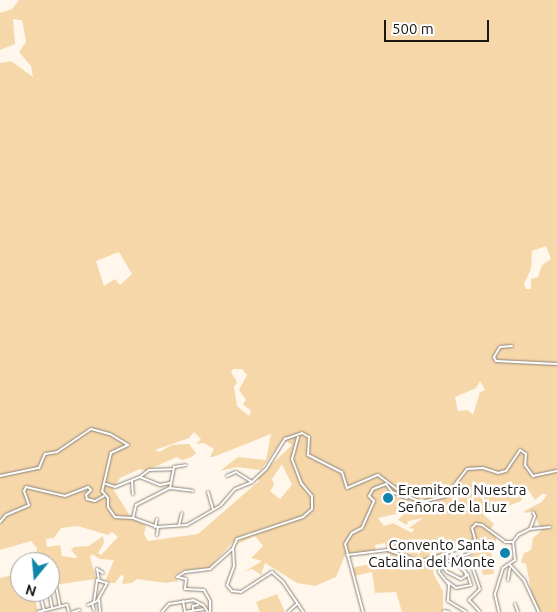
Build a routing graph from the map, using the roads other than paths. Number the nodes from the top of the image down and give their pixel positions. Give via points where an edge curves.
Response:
1 (512, 346) dead end
2 (557, 364) edge
3 (298, 437) junction
4 (186, 465) dead end
5 (173, 469) junction
6 (557, 471) edge
7 (0, 476) edge
8 (227, 476) dead end
9 (140, 477) junction
10 (132, 481) junction
11 (252, 482) junction
12 (170, 483) junction
13 (106, 484) junction
14 (391, 484) junction
15 (170, 488) junction
16 (192, 491) dead end
17 (208, 492) dead end
18 (392, 492) junction
19 (133, 494) dead end
20 (104, 496) junction
21 (410, 498) junction
22 (213, 509) junction
23 (533, 512) dead end
24 (182, 513) dead end
25 (133, 518) junction
26 (157, 519) dead end
27 (0, 522) edge
28 (179, 525) junction
29 (157, 527) junction
30 (550, 527) dead end
31 (530, 529) junction
32 (157, 535) dead end
33 (513, 542) junction
34 (233, 548) junction
35 (471, 553) dead end
36 (445, 554) junction
37 (347, 555) junction
38 (445, 560) junction
39 (449, 561) junction
40 (455, 562) junction
41 (510, 567) junction
42 (464, 568) junction
43 (103, 573) dead end
44 (445, 580) junction
45 (508, 580) dead end
46 (99, 581) junction
47 (183, 601) junction
48 (197, 601) junction
49 (42, 602) edge
50 (51, 602) edge
51 (59, 602) edge
52 (95, 602) junction
53 (297, 603) junction
54 (515, 604) dead end
55 (88, 605) dead end
56 (198, 605) junction
57 (60, 606) junction
58 (52, 608) junction
59 (203, 609) dead end
60 (44, 610) junction
61 (80, 610) dead end
62 (94, 610) dead end
63 (196, 611) edge
64 (444, 611) edge
65 (38, 612) edge
66 (52, 612) edge
67 (69, 612) edge
68 (74, 612) edge
69 (100, 612) edge
70 (162, 612) edge
71 (185, 612) edge
72 (210, 612) edge
73 (288, 612) edge
74 (303, 612) edge
75 (363, 612) edge
76 (449, 612) edge
77 (466, 612) edge
78 (478, 612) edge
79 (499, 612) edge
80 (518, 612) edge
81 (539, 612) edge

1 - 2 street via 500,347 494,357 496,361
3 - 11 street via 285,439 270,464
3 - 14 street via 302,433 308,435 307,454 342,472 347,488 377,476
3 - 34 street via 292,462 301,483 312,496 312,509 303,517 243,536 236,540
4 - 5 street
5 - 9 street via 149,470
5 - 12 street
6 - 21 street via 533,476 526,468 526,454 520,450 503,473 467,469 441,499 425,502
7 - 13 street via 39,468 45,454 57,452 93,429 121,439 128,445 111,453
8 - 11 street via 236,472
9 - 10 street
9 - 12 street via 160,485
10 - 13 street via 114,488
10 - 19 street
11 - 22 street via 235,489 225,502
12 - 15 street
13 - 20 street via 102,491
14 - 18 street
14 - 21 street
15 - 16 street
15 - 25 street via 136,505
17 - 22 street
18 - 21 street
18 - 37 street via 386,484 371,490 369,498 374,501 361,529 352,533 345,544
20 - 25 street via 114,516
20 - 27 street via 95,501 87,499 86,495 91,490 88,487 65,496 26,487 24,491 29,505 6,515
22 - 28 street via 187,525
23 - 31 street via 535,516
24 - 28 street
25 - 29 street
26 - 29 street
28 - 29 street
29 - 32 street
30 - 31 street
31 - 33 street
33 - 36 street via 505,542 476,524 472,528 475,539 471,544
33 - 41 street via 515,560
34 - 53 street via 235,564 227,583 230,590 244,591 272,572 284,582
34 - 72 street via 210,569 177,576 187,579 185,589 204,590
35 - 39 street
36 - 37 street via 419,561 388,550
36 - 38 street
37 - 75 street
38 - 39 street
38 - 42 street via 443,567 454,578 464,579
38 - 44 street via 439,572
39 - 40 street
40 - 42 street
40 - 78 street via 465,563 476,572 480,589 468,600
41 - 45 street
41 - 79 street via 503,568 498,579 496,605
41 - 81 street via 524,580
42 - 44 street via 471,581 468,588 456,588
43 - 46 street via 97,569
44 - 77 street via 450,604
46 - 52 street via 93,595
46 - 52 street via 107,583
47 - 48 street
47 - 70 street via 167,605
47 - 71 street
48 - 56 street
48 - 72 street
49 - 60 street
50 - 58 street
51 - 57 street
52 - 55 street
52 - 62 street
52 - 69 street via 100,600
53 - 73 street
53 - 74 street
54 - 80 street
56 - 63 street
56 - 63 street via 193,606
57 - 58 street
57 - 67 street via 68,605
58 - 60 street
58 - 66 street
59 - 63 street
60 - 65 street
61 - 68 street
63 - 71 street
64 - 76 street

